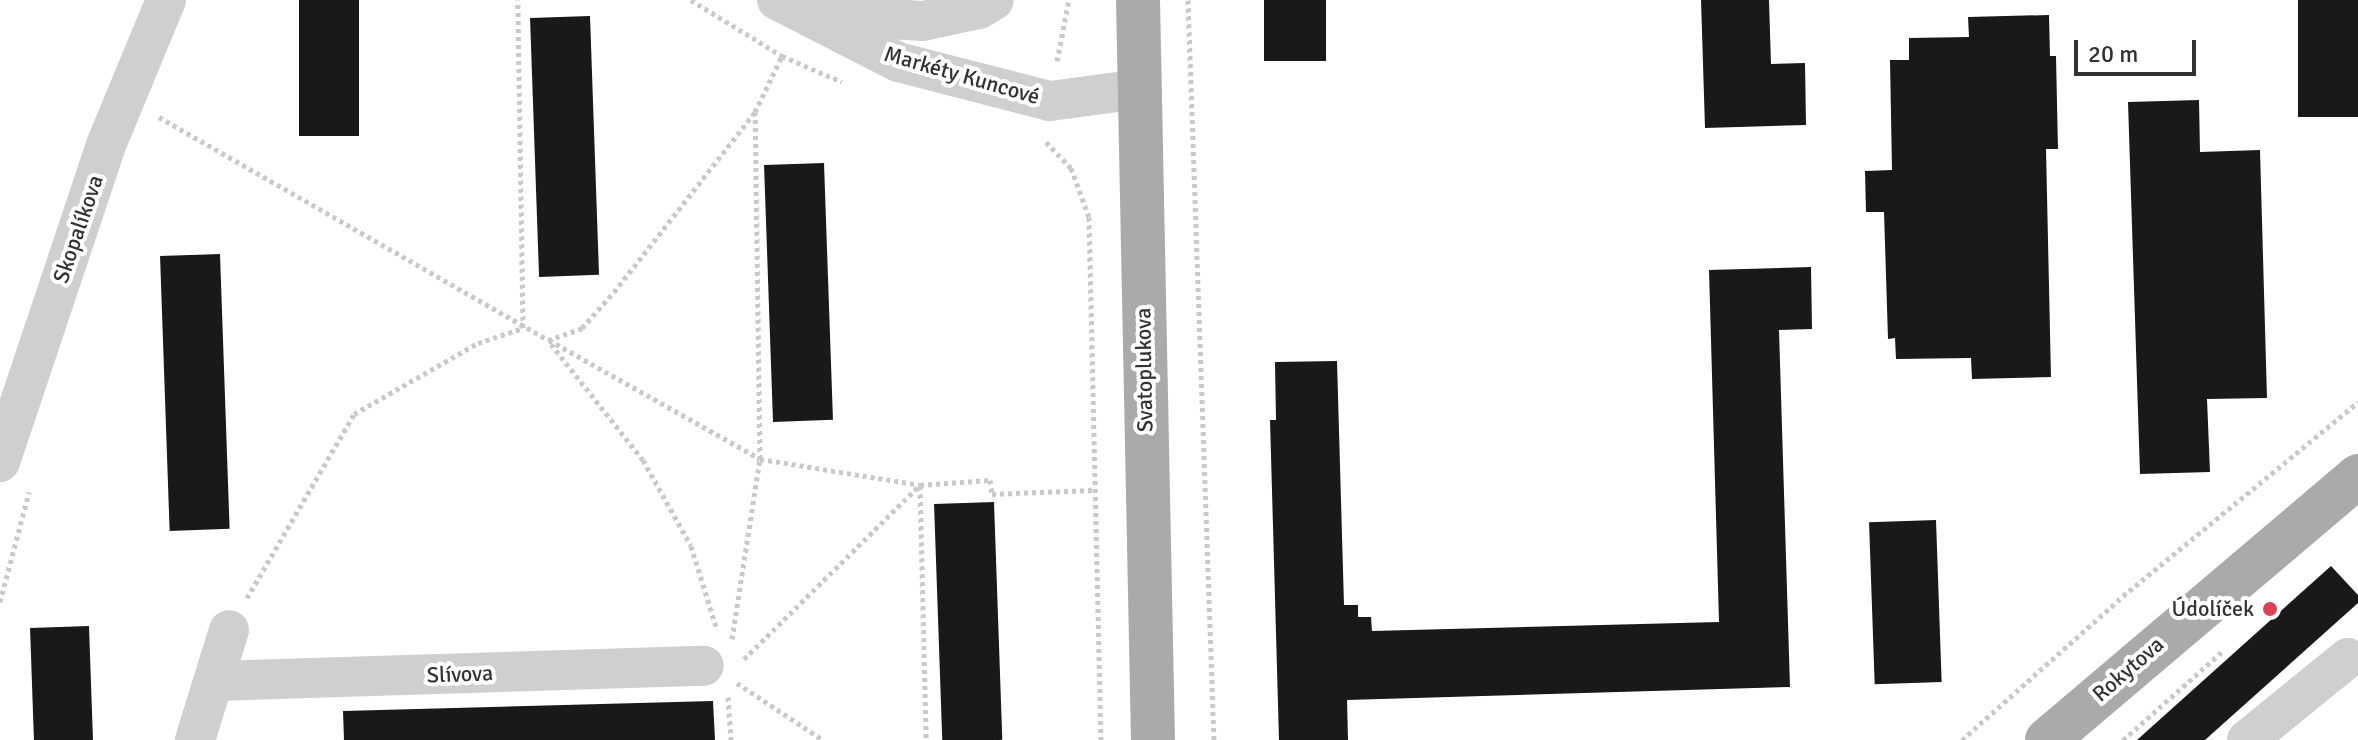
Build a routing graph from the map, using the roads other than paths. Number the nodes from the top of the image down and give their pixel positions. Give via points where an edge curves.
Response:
1 (166, 0) edge
2 (994, 0) edge
3 (1138, 0) edge
4 (784, 5) edge
5 (1140, 89) junction
6 (0, 462) edge
7 (2358, 476) edge
8 (229, 630) road end
9 (723, 655) road end
10 (2348, 658) dead end
11 (216, 681) junction
12 (195, 740) edge
13 (1153, 740) edge
14 (2047, 740) edge
15 (2247, 740) edge

1 - 6 street, Skopalíkova via 126,98
2 - 4 street, Markéty Kuncové via 979,9 923,21
3 - 5 main road, Svatoplukova
4 - 5 street, Markéty Kuncové via 898,62 1050,101
5 - 13 main road, Svatoplukova
7 - 14 main road, Rokytova
8 - 11 street
9 - 11 street, Slívova
10 - 15 street
11 - 12 street

